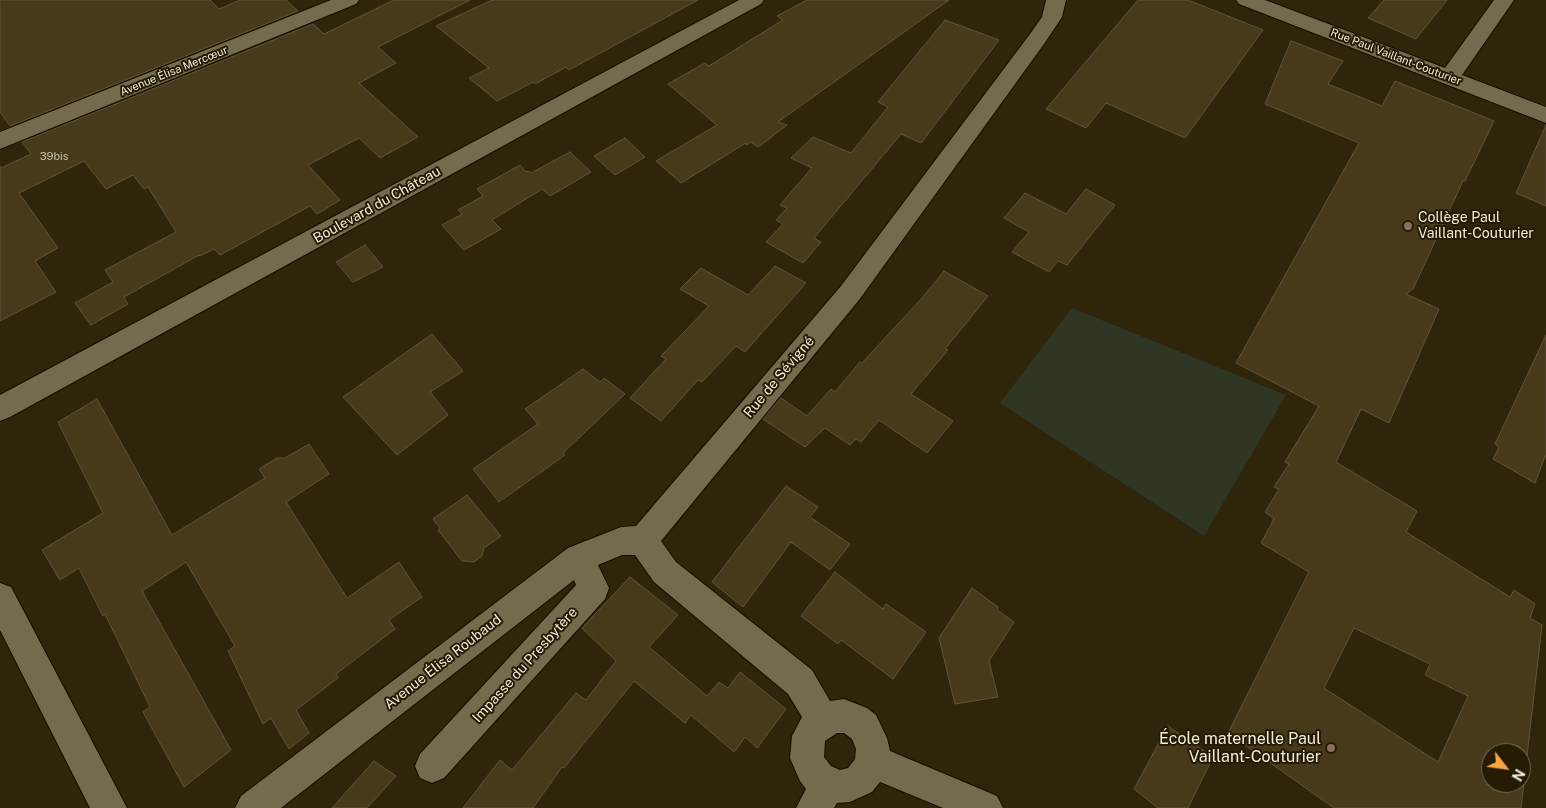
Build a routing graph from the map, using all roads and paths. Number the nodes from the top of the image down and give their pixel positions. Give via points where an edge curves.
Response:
1 (349, 0) edge
2 (754, 0) edge
3 (1056, 0) edge
4 (1246, 0) edge
5 (1504, 0) edge
6 (1449, 78) junction
7 (1546, 115) edge
8 (0, 141) edge
9 (0, 410) edge
10 (643, 540) junction
11 (579, 558) junction
12 (0, 598) edge
13 (823, 720) junction
14 (872, 761) junction
15 (432, 766) dead end
16 (821, 796) edge
17 (109, 808) edge
18 (253, 808) edge
19 (985, 808) edge

1 - 8 street, Avenue Élisa Mercœur
2 - 9 street, Boulevard du Château
3 - 10 street, Rue de Sévigné via 1052,17 1037,39 850,293
4 - 6 street, Rue Paul Vaillant-Couturier
5 - 6 street
6 - 7 street, Rue Paul Vaillant-Couturier
10 - 11 street, Avenue Élisa Roubaud via 621,541
10 - 13 street via 665,572 800,682
11 - 15 street, Impasse du Presbytère via 594,588
11 - 18 street, Avenue Élisa Roubaud
12 - 17 street
13 - 14 street via 844,716 855,720 870,738
13 - 16 street via 815,726 807,747 812,769 819,778
14 - 16 street via 860,780
14 - 19 street

